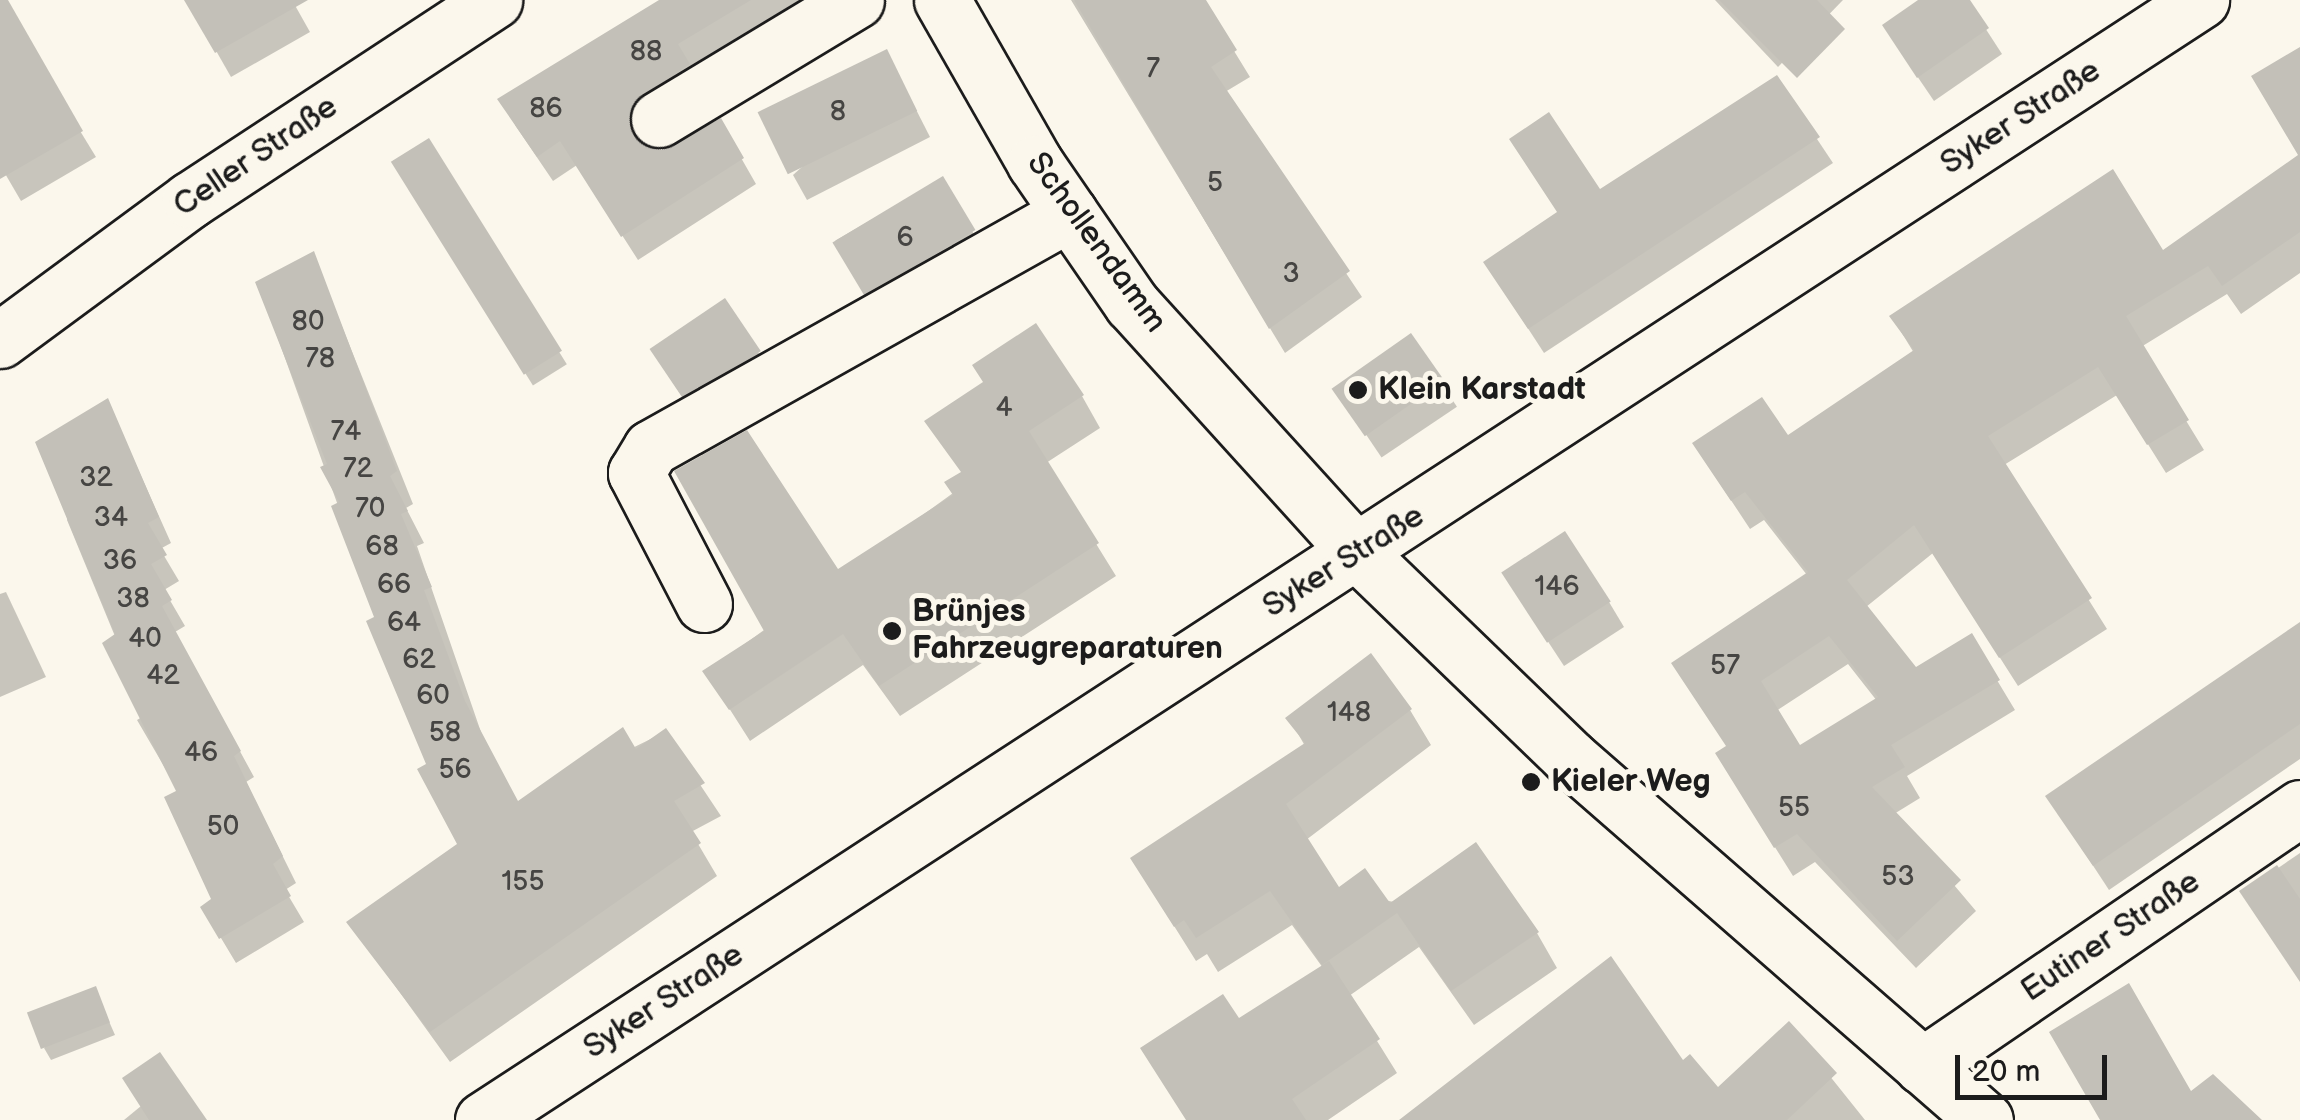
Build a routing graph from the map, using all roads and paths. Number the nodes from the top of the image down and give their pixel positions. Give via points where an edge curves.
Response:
1 (494, 0) edge
2 (856, 0) edge
3 (942, 0) edge
4 (2189, 3) edge
5 (659, 119) dead end
6 (1070, 212) junction
7 (8, 316) edge
8 (1359, 554) junction
9 (704, 604) dead end
10 (2300, 808) edge
11 (1922, 1066) junction
12 (483, 1120) edge
13 (1986, 1120) edge

1 - 7 street, Celler Straße
2 - 5 street
3 - 6 street, Schollendamm
4 - 8 street, Syker Straße
6 - 8 street, Schollendamm via 1132,304
6 - 9 street via 651,448 636,472
8 - 11 street via 1568,757
8 - 12 street, Syker Straße
10 - 11 street, Eutiner Straße
11 - 13 street

